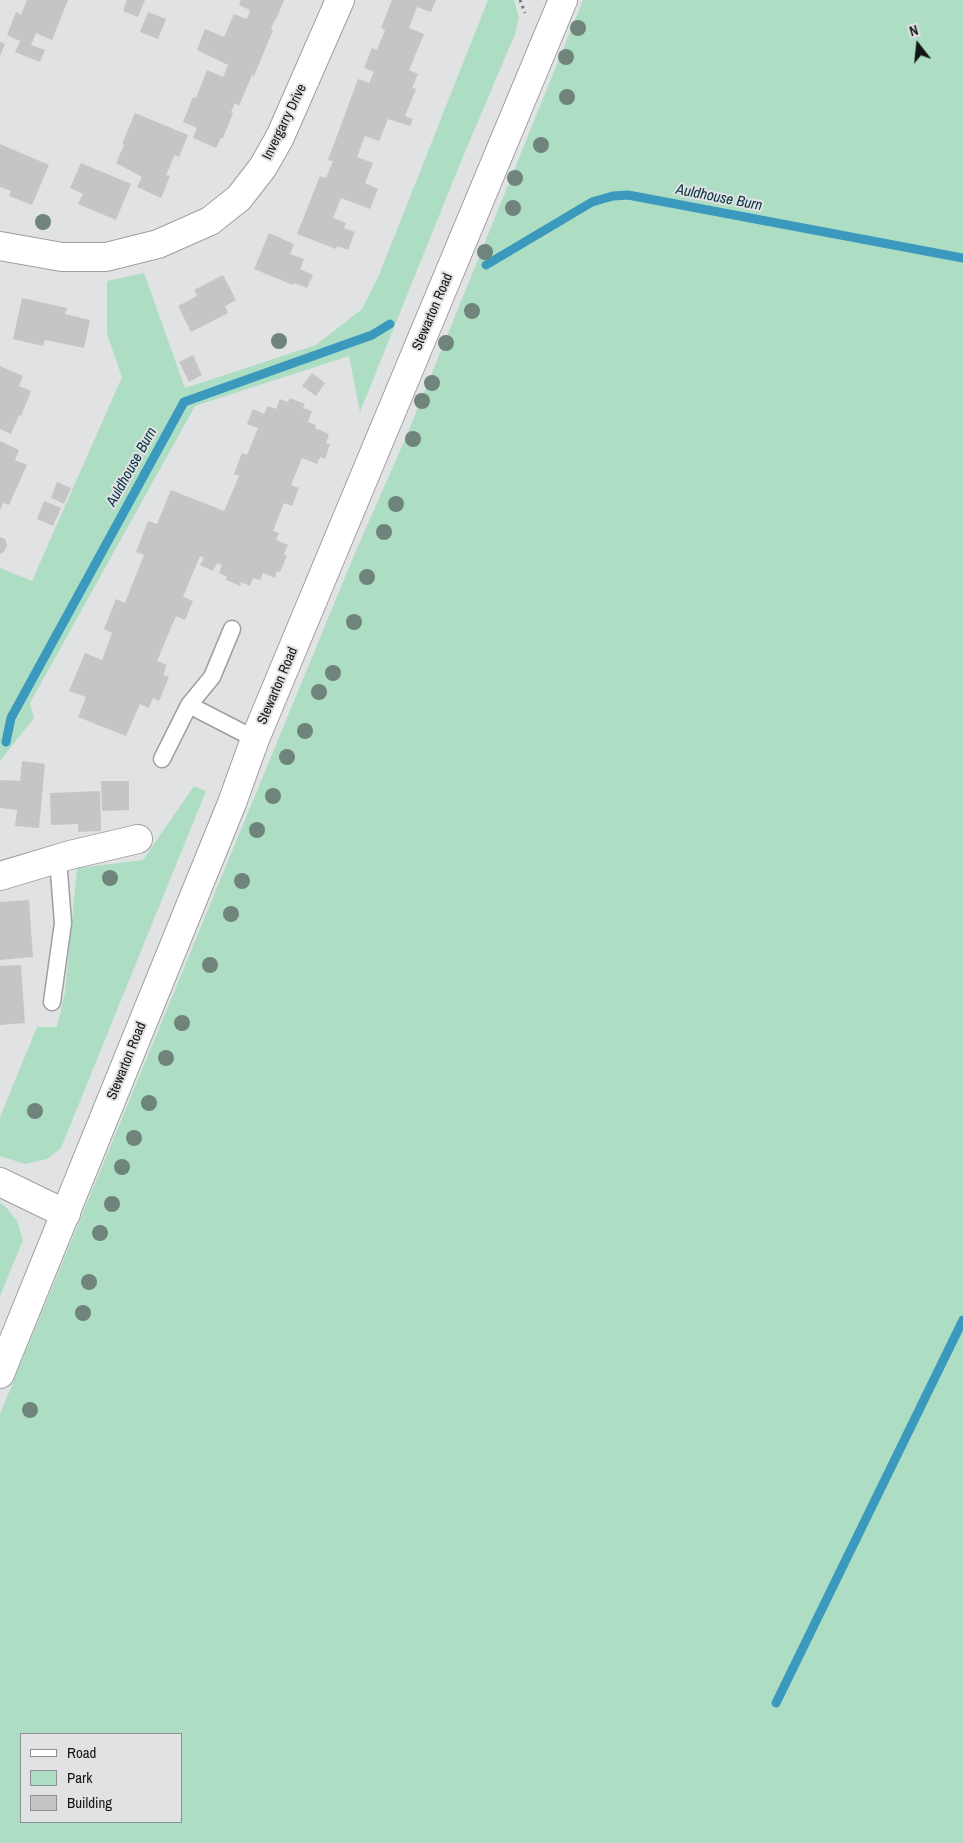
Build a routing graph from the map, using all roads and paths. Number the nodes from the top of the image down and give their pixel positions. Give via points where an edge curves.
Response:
1 (340, 0) edge
2 (563, 0) edge
3 (0, 246) edge
4 (232, 629) dead end
5 (189, 705) junction
6 (255, 739) junction
7 (162, 759) dead end
8 (138, 839) dead end
9 (58, 859) junction
10 (0, 876) edge
11 (52, 1002) dead end
12 (0, 1182) edge
13 (66, 1214) junction
14 (0, 1374) edge

1 - 3 main road, Invergarry Drive via 280,137 263,167 239,198 210,221 158,244 106,257 62,257
2 - 6 main road, Stewarton Road
4 - 5 lane via 212,678
5 - 6 lane
5 - 7 lane
6 - 13 main road, Stewarton Road
8 - 9 main road
9 - 10 main road
9 - 11 lane via 63,923
12 - 13 main road
13 - 14 main road, Stewarton Road

